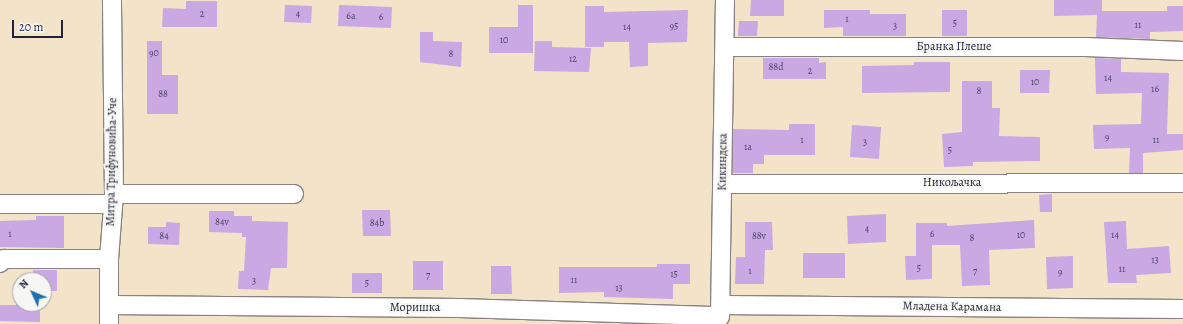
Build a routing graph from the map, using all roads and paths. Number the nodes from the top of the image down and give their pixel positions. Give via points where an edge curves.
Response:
1 (112, 0) edge
2 (725, 0) edge
3 (725, 47) junction
4 (1183, 52) edge
5 (1183, 183) edge
6 (722, 184) junction
7 (294, 194) dead end
8 (114, 199) junction
9 (0, 204) edge
10 (109, 259) junction
11 (0, 263) edge
12 (109, 305) junction
13 (1183, 309) edge
14 (720, 315) edge
15 (109, 324) edge

1 - 8 street, Митра Трифуновића-Уче
2 - 3 street, Кикиндска
3 - 4 street, Бранка Плеше via 1086,47
3 - 6 street, Кикиндска
5 - 6 street, Никољачка
6 - 14 street, Кикиндска
7 - 8 street
8 - 9 street
8 - 10 street, Митра Трифуновића-Уче
10 - 11 street via 4,259
10 - 12 street, Митра Трифуновића-Уче
12 - 14 street, Моришка via 459,308
12 - 15 street, Митра Трифуновића-Уче
13 - 14 street, Младена Карамана

